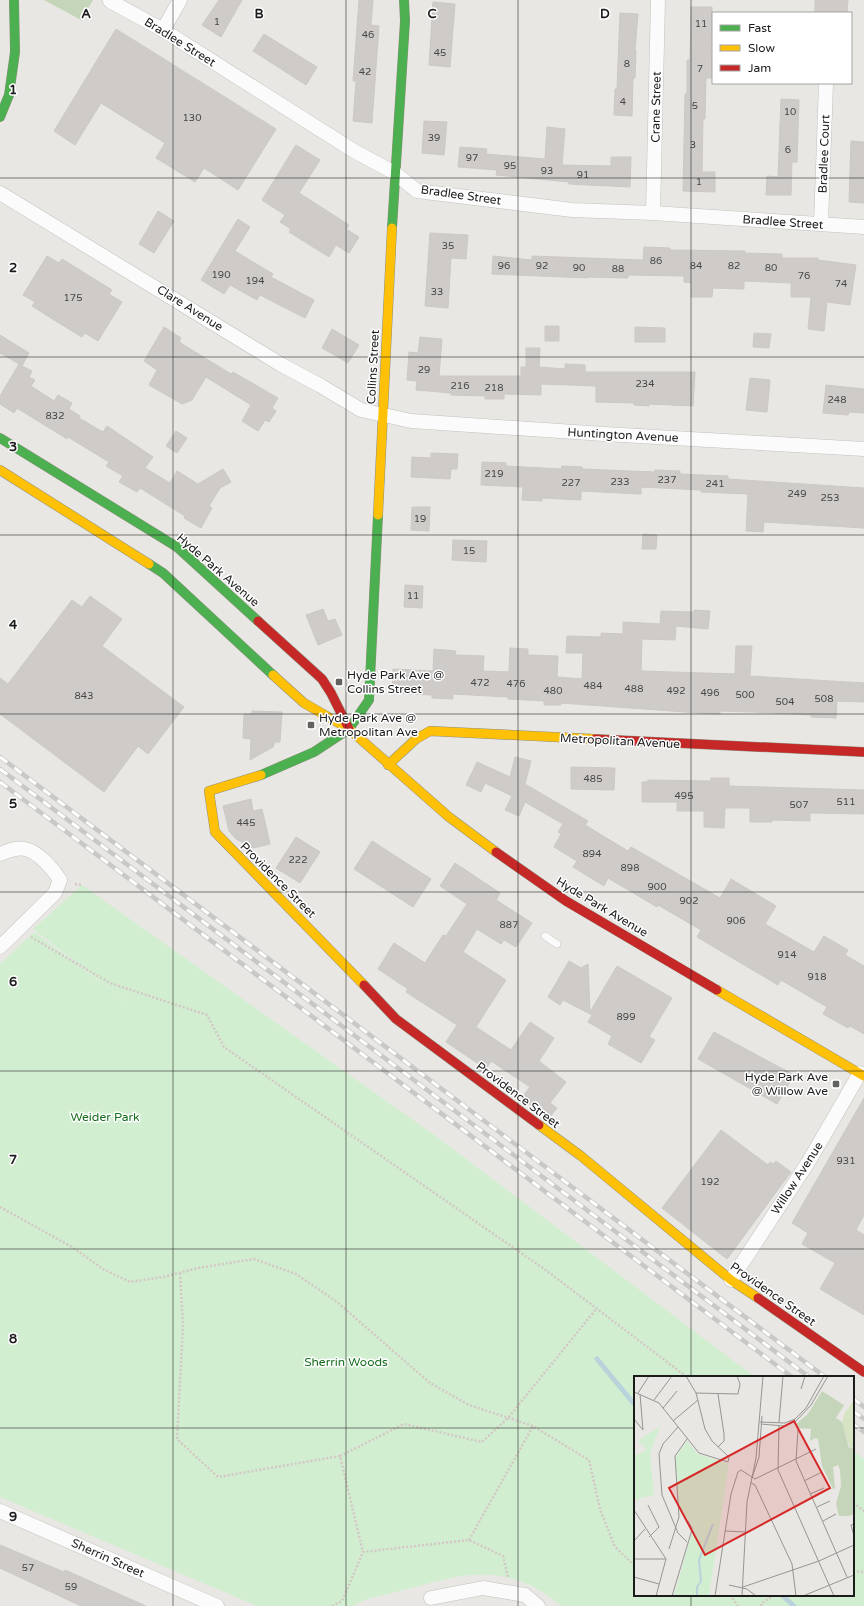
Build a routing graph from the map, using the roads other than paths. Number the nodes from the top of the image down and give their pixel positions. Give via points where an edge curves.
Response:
1 (14, 0) edge
2 (180, 0) edge
3 (404, 0) edge
4 (658, 0) edge
5 (110, 1) dead end
6 (162, 30) junction
7 (826, 84) edge
8 (0, 117) edge
9 (395, 174) junction
10 (0, 193) edge
11 (653, 213) junction
12 (821, 224) junction
13 (864, 227) edge
14 (383, 415) junction
15 (0, 438) edge
16 (864, 449) edge
17 (0, 470) edge
18 (349, 729) junction
19 (864, 752) edge
20 (388, 765) junction
21 (0, 854) edge
22 (545, 936) dead end
23 (557, 944) dead end
24 (0, 947) edge
25 (862, 1074) edge
26 (731, 1280) junction
27 (864, 1372) edge
28 (0, 1511) edge
29 (431, 1598) dead end
30 (217, 1606) edge
31 (538, 1606) edge

1 - 8 street via 15,52 9,95
2 - 6 street
3 - 9 street, Collins Street
4 - 11 street, Crane Street
5 - 6 street, Bradlee Street
6 - 9 street, Bradlee Street
7 - 12 street, Bradlee Court
9 - 11 street, Bradlee Street via 417,191 572,210
9 - 14 street, Collins Street
10 - 14 street, Clare Avenue via 280,364 361,410
11 - 12 street, Bradlee Street
12 - 13 street, Bradlee Street
14 - 16 street, Huntington Avenue via 411,421
14 - 18 street, Collins Street via 369,700
15 - 18 street, Hyde Park Avenue via 176,547 322,679 332,693
17 - 18 street, Hyde Park Avenue via 164,573 304,703
18 - 20 street, Hyde Park Avenue
18 - 26 street, Providence Street via 314,752 260,775 209,791 215,832 396,1019 580,1156
19 - 20 street, Metropolitan Avenue via 430,731 416,739
20 - 25 street, Hyde Park Avenue via 449,817 566,901
21 - 24 street via 13,848 26,849 40,857 60,880 55,893
22 - 23 lane
25 - 26 street, Willow Avenue
26 - 27 street, Providence Street
28 - 30 street, Sherrin Street
29 - 31 street via 483,1588 525,1595

